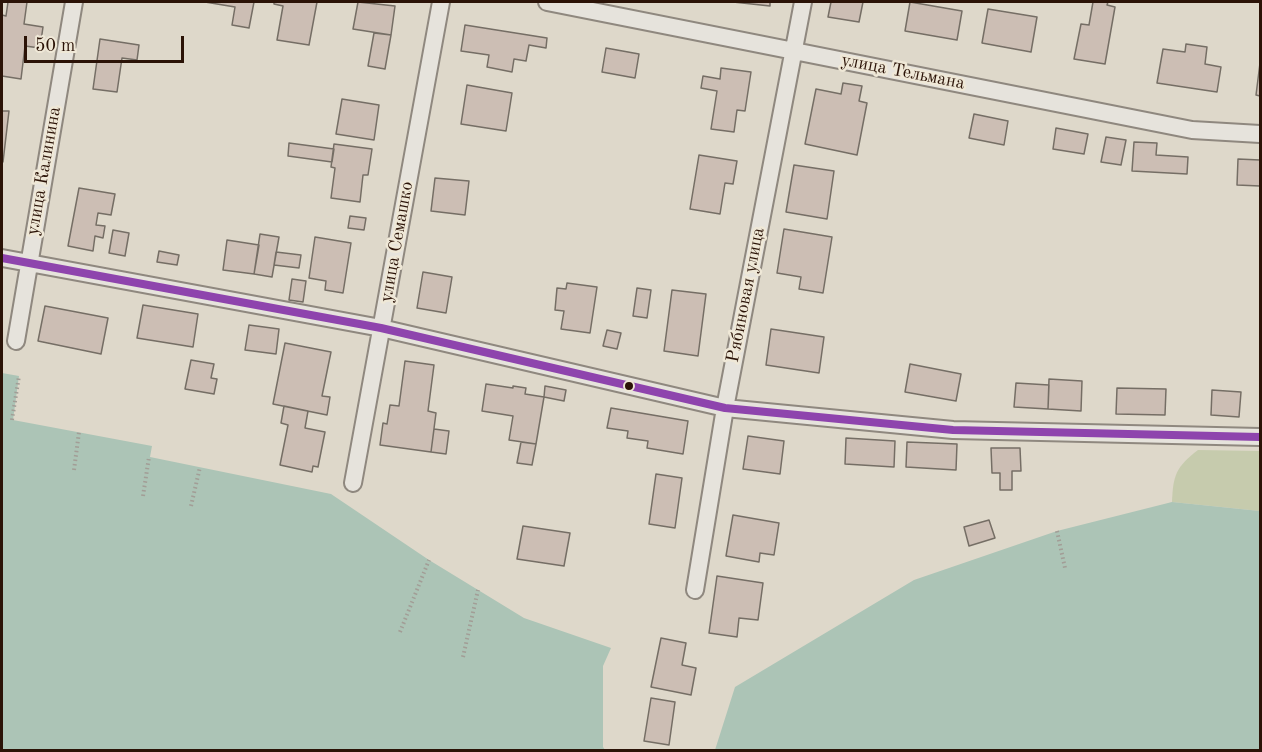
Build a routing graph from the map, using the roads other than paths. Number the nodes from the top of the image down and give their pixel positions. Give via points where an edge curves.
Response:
1 (74, 2) edge
2 (441, 2) edge
3 (548, 2) edge
4 (803, 2) edge
5 (793, 50) junction
6 (1260, 134) edge
7 (2, 258) edge
8 (28, 263) junction
9 (381, 328) junction
10 (16, 341) dead end
11 (725, 408) junction
12 (1260, 437) edge
13 (353, 483) dead end
14 (694, 590) dead end

1 - 8 street, улица Калинина
2 - 9 street, улица Семашко
3 - 5 street, улица Тельмана
4 - 5 street, Рябиновая улица
5 - 6 street, улица Тельмана via 1192,130
5 - 11 street, Рябиновая улица
7 - 8 street
8 - 9 street
8 - 10 street, улица Калинина
9 - 11 street
9 - 13 street, улица Семашко
11 - 12 street via 953,430
11 - 14 street, Рябиновая улица

